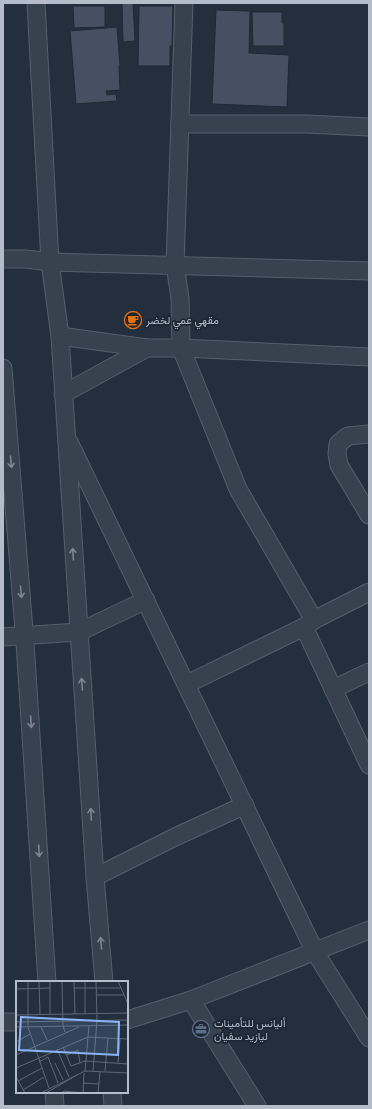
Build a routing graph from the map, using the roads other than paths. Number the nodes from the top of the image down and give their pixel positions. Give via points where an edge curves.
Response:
1 (36, 3) edge
2 (184, 3) edge
3 (180, 124) junction
4 (369, 127) edge
5 (3, 259) edge
6 (50, 262) junction
7 (175, 265) junction
8 (369, 271) edge
9 (60, 336) junction
10 (147, 348) junction
11 (181, 348) junction
12 (369, 357) edge
13 (3, 368) edge
14 (63, 394) junction
15 (66, 434) junction
16 (369, 434) edge
17 (369, 515) edge
18 (369, 592) edge
19 (146, 600) junction
20 (309, 623) junction
21 (79, 632) junction
22 (25, 636) junction
23 (3, 637) edge
24 (369, 672) edge
25 (187, 684) junction
26 (333, 689) junction
27 (369, 765) edge
28 (245, 804) junction
29 (95, 877) junction
30 (369, 930) edge
31 (316, 952) junction
32 (47, 981) edge
33 (104, 981) edge
34 (191, 1000) junction
35 (128, 1020) edge
36 (3, 1022) edge
37 (16, 1022) edge
38 (369, 1038) edge
39 (54, 1093) edge
40 (112, 1093) edge
41 (55, 1106) edge
42 (113, 1106) edge
43 (257, 1106) edge

1 - 6 street
2 - 3 street
3 - 4 street
3 - 7 street
5 - 6 street
6 - 7 street
6 - 9 street
7 - 8 street
7 - 11 street via 180,298
9 - 10 street
9 - 14 street
10 - 11 street
10 - 14 street
11 - 12 street
11 - 20 street via 238,489
13 -> 22 street
14 - 15 street
15 - 19 street
21 -> 15 street
16 - 17 street via 348,436 338,444 337,454 339,465
18 - 20 street
19 - 21 street
19 - 25 street
20 - 25 street
20 - 26 street
21 - 22 street
29 -> 21 street
22 - 23 street
22 -> 32 street
24 - 26 street
25 - 28 street
26 - 27 street
28 - 29 street
28 - 31 street
33 -> 29 street
30 - 31 street
31 - 34 street
31 - 38 street
34 - 35 street
34 - 43 street
36 - 37 street
39 - 41 street
40 - 42 street

